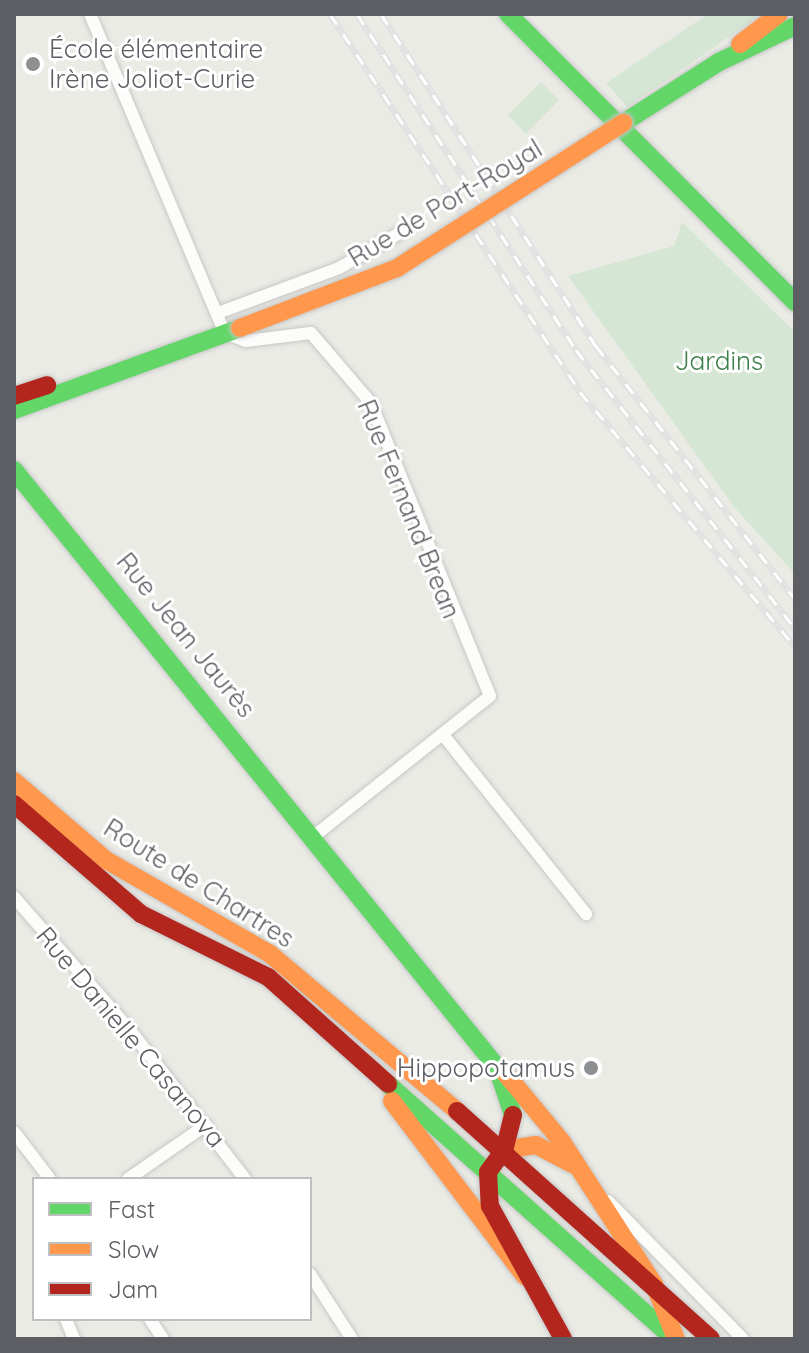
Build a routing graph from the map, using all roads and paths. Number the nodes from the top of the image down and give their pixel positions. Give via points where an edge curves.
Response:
1 (90, 14) edge
2 (508, 14) edge
3 (779, 14) edge
4 (795, 26) edge
5 (719, 62) junction
6 (403, 231) dead end
7 (795, 302) edge
8 (218, 313) junction
9 (233, 330) junction
10 (180, 347) junction
11 (14, 396) edge
12 (14, 410) edge
13 (14, 470) edge
14 (444, 736) junction
15 (14, 781) edge
16 (14, 804) edge
17 (313, 837) junction
18 (14, 897) edge
19 (586, 914) dead end
20 (315, 1016) junction
21 (497, 1067) junction
22 (206, 1125) junction
23 (14, 1132) edge
24 (504, 1150) junction
25 (578, 1168) junction
26 (488, 1172) junction
27 (48, 1177) edge
28 (131, 1177) edge
29 (244, 1177) edge
30 (598, 1198) junction
31 (525, 1276) junction
32 (312, 1277) edge
33 (654, 1284) junction
34 (151, 1321) edge
35 (163, 1339) edge
36 (352, 1339) edge
37 (563, 1339) edge
38 (675, 1339) edge
39 (711, 1339) edge
40 (743, 1339) edge

1 - 8 street
2 - 7 main road
3 - 5 main road, Rue de Port-Royal
4 - 5 main road, Rue de Port-Royal
5 - 9 main road, Rue de Port-Royal, bridge via 397,268
6 - 8 street via 339,268
8 - 9 street
9 - 10 main road, Rue de Port-Royal
9 - 14 street, Rue Fernand Brean via 246,341 311,333 371,403 490,696
10 - 11 main road, Rue de Port-Royal
10 - 12 main road, Rue de Port-Royal
13 - 17 main road, Rue Jean Jaurès
14 - 17 street
14 - 19 street
15 - 24 main road, Route de Chartres via 106,860 270,954
16 - 20 main road, Route de Chartres via 141,914 268,977
17 - 21 main road, Rue Jean Jaurès
18 - 22 street, Rue Danielle Casanova
20 - 26 main road, Route de Chartres
20 - 31 main road via 321,1035 424,1137
21 - 24 main road via 513,1113
21 - 25 main road, Rue Jean Jaurès
22 - 28 street
22 - 29 street, Rue Danielle Casanova
23 - 27 street
24 - 25 main road via 536,1145
24 - 26 main road
24 - 33 main road, Route de Chartres
25 - 30 main road, Rue Jean Jaurès
26 - 31 main road via 490,1206
26 - 38 main road, Route de Chartres
30 - 33 main road, Rue Jean Jaurès
30 - 40 street
31 - 37 main road
32 - 36 street
33 - 38 main road, Route de Chartres
33 - 39 main road, Route de Chartres
34 - 35 street

